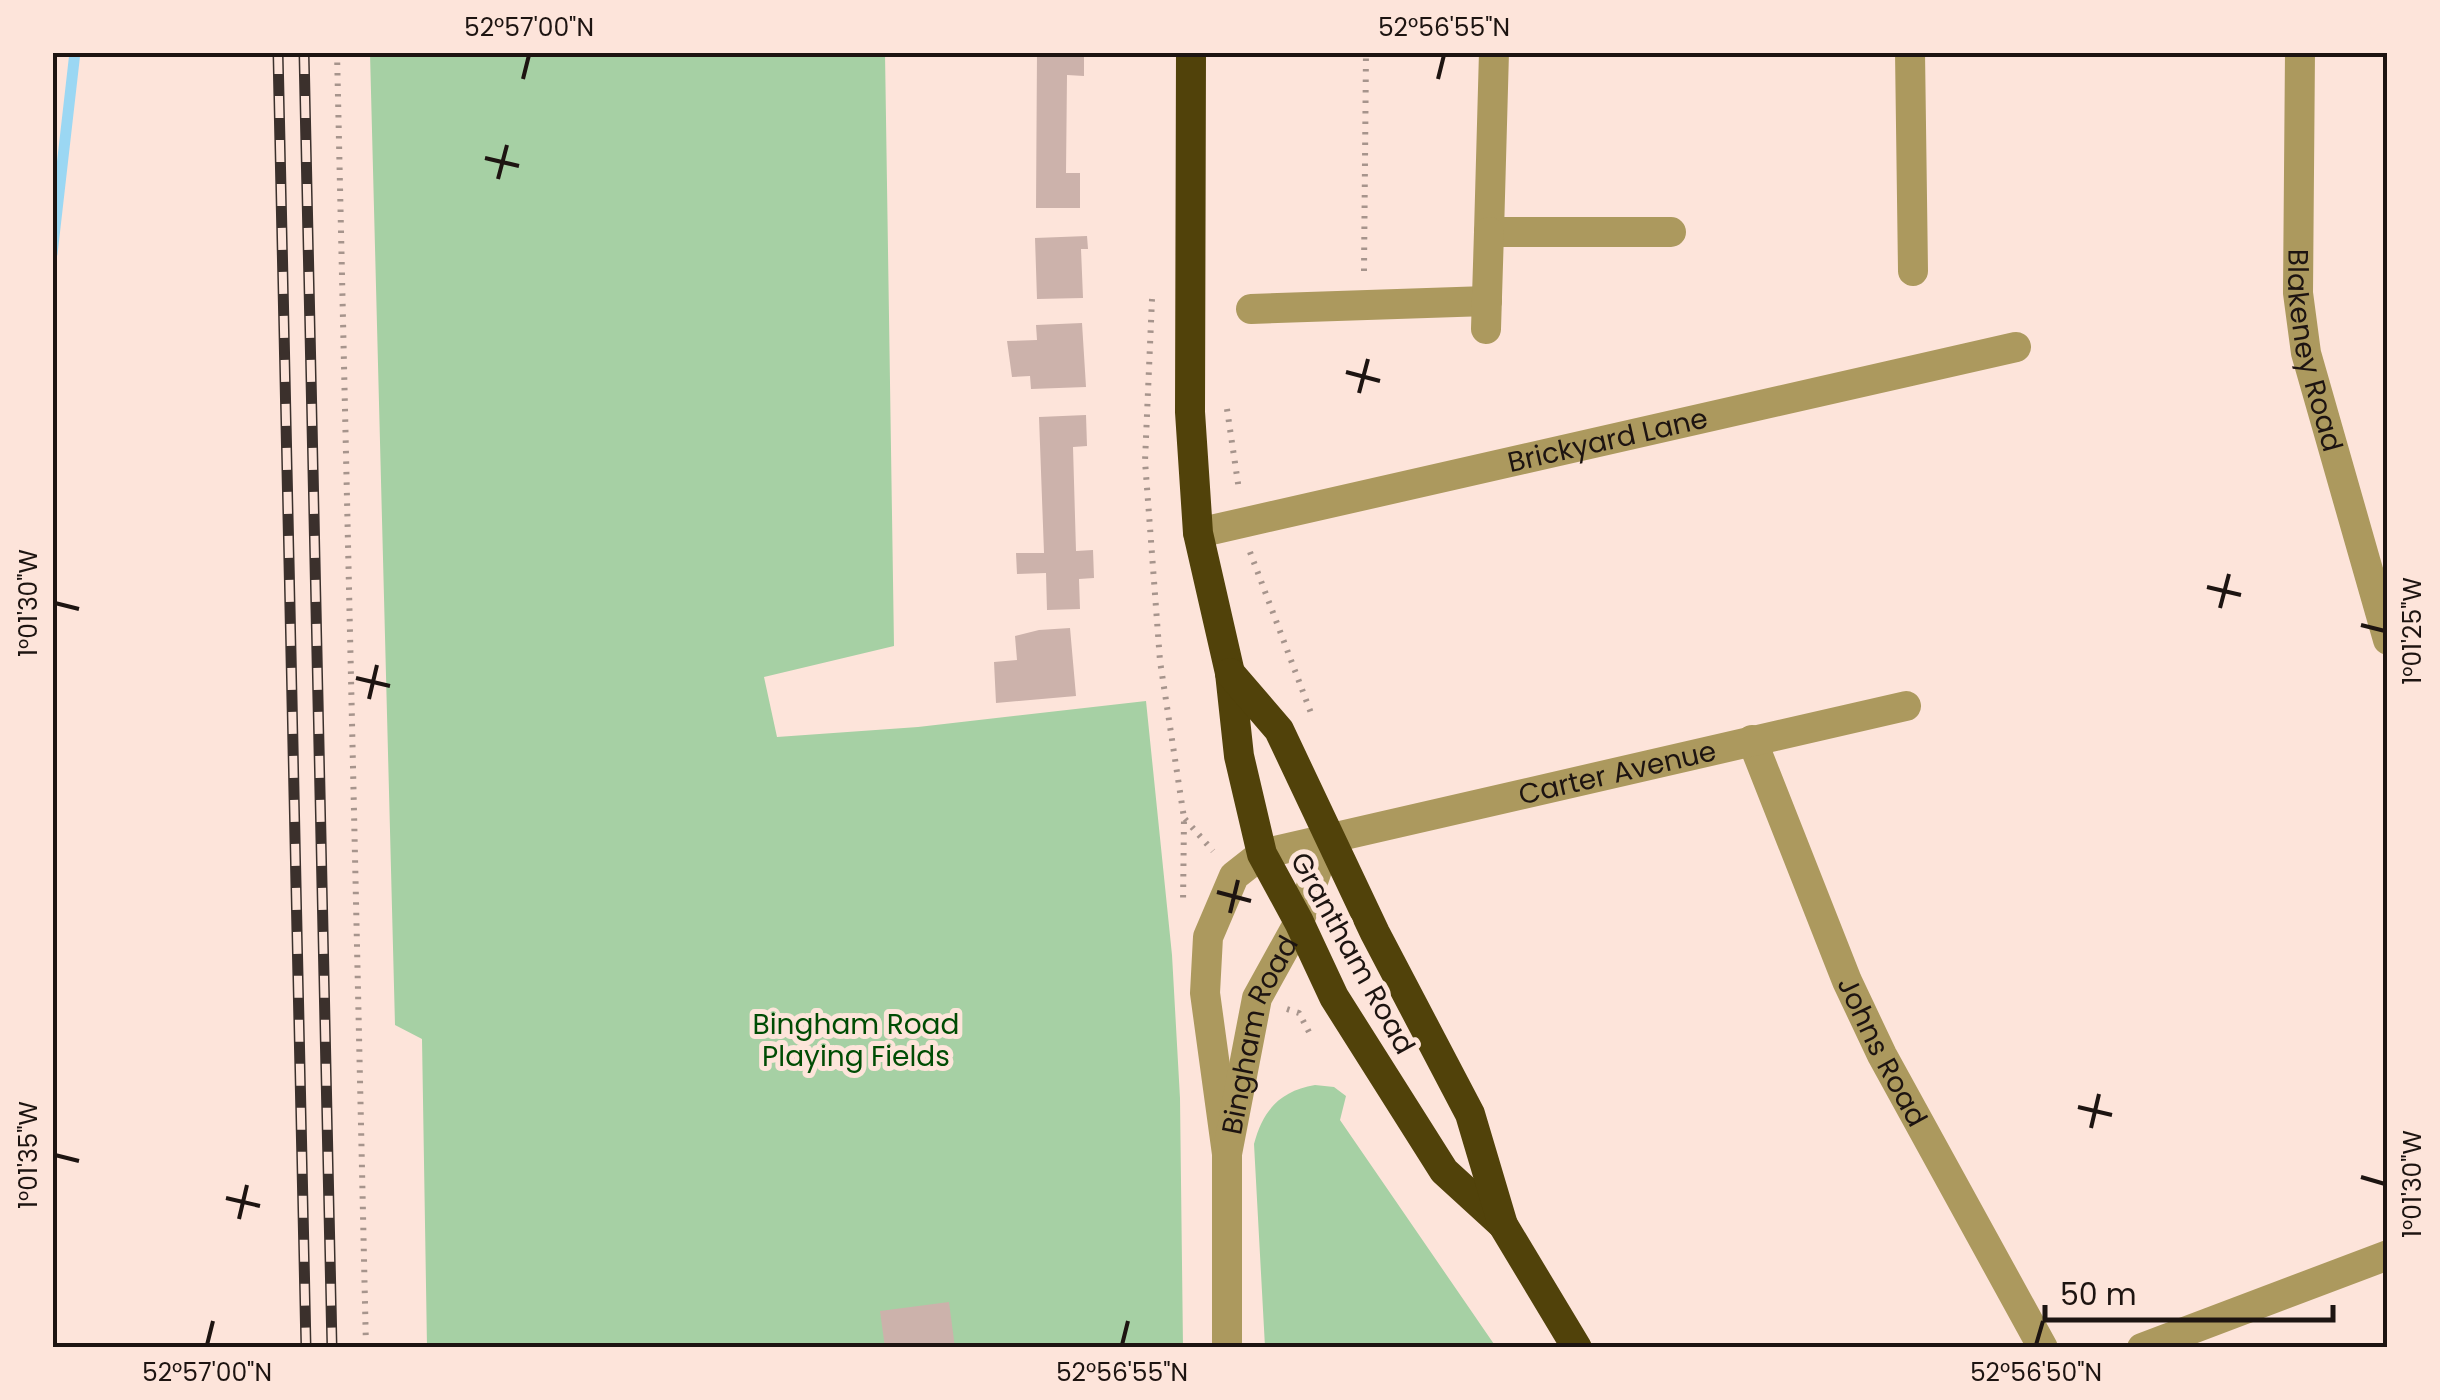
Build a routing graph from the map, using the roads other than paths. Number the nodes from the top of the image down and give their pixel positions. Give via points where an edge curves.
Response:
1 (1191, 52) edge
2 (1494, 52) edge
3 (1910, 52) edge
4 (2300, 52) edge
5 (1489, 232) junction
6 (1672, 232) dead end
7 (1914, 270) dead end
8 (1250, 309) dead end
9 (2016, 347) dead end
10 (1198, 533) junction
11 (2388, 640) edge
12 (1230, 673) junction
13 (1906, 706) dead end
14 (1752, 740) junction
15 (1328, 838) junction
16 (1262, 854) junction
17 (1299, 922) junction
18 (1227, 1154) junction
19 (1503, 1225) junction
20 (2388, 1256) edge
21 (1227, 1348) edge
22 (1576, 1348) edge
23 (2043, 1348) edge
24 (2142, 1348) edge

1 - 10 highway, Grantham Road via 1190,412
2 - 5 street
3 - 7 street
4 - 11 street, Blakeney Road via 2298,293 2306,353
5 - 6 street
5 - 8 street via 1486,315 1364,305
9 - 10 street, Brickyard Lane
10 - 12 highway, Grantham Road
12 - 15 highway, Grantham Road via 1279,730
12 - 16 highway, Grantham Road via 1239,756
13 - 14 street, Carter Avenue
14 - 15 street, Carter Avenue
14 - 23 street, Johns Road via 1882,1055
15 - 16 street, Carter Avenue
15 - 17 street, Bingham Road
15 - 19 highway, Grantham Road via 1470,1114
16 - 17 highway, Grantham Road
16 - 18 street, Bingham Road via 1234,876 1208,937 1205,993
17 - 18 street, Bingham Road via 1257,998
17 - 19 highway, Grantham Road via 1349,1024 1444,1171
18 - 21 street, Bingham Road
19 - 22 highway, Grantham Road
20 - 24 street

